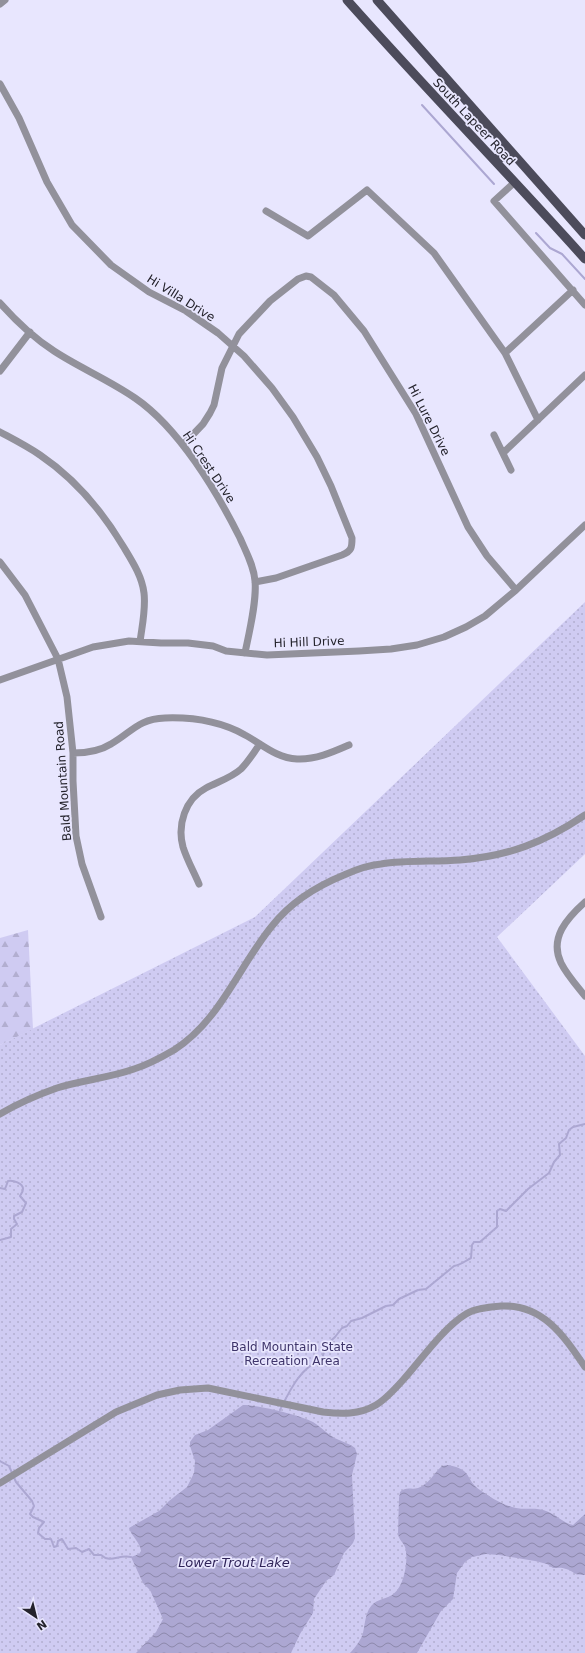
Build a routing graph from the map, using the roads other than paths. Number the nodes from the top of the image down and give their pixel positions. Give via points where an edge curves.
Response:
1 (5, 0) edge
2 (347, 0) edge
3 (378, 0) edge
4 (0, 4) edge
5 (0, 84) edge
6 (509, 150) junction
7 (492, 158) junction
8 (515, 182) junction
9 (266, 211) dead end
10 (585, 235) edge
11 (585, 259) edge
12 (573, 290) junction
13 (0, 303) edge
14 (585, 305) edge
15 (30, 332) junction
16 (232, 346) junction
17 (505, 353) junction
18 (0, 371) edge
19 (585, 375) edge
20 (538, 420) junction
21 (0, 432) edge
22 (494, 435) dead end
23 (183, 445) junction
24 (503, 453) junction
25 (511, 470) dead end
26 (585, 525) edge
27 (0, 562) edge
28 (255, 582) junction
29 (516, 590) junction
30 (140, 642) junction
31 (245, 653) junction
32 (58, 658) junction
33 (0, 680) edge
34 (260, 744) junction
35 (349, 745) dead end
36 (73, 753) junction
37 (585, 815) edge
38 (199, 884) dead end
39 (585, 902) edge
40 (101, 917) dead end
41 (585, 996) edge
42 (0, 1114) edge
43 (585, 1367) edge
44 (0, 1483) edge

1 - 4 street
2 - 7 main road, South Lapeer Road
3 - 6 main road, South Lapeer Road
5 - 16 street, Hi Villa Drive via 19,118 47,182 72,225 111,265 149,292 186,311
6 - 7 main road via 503,158
6 - 10 main road, South Lapeer Road
7 - 8 main road, South Lapeer Road
8 - 11 main road, South Lapeer Road
8 - 12 street via 494,201
9 - 17 street via 308,236 367,190 434,253
12 - 14 street
12 - 17 street
13 - 15 street, Hi Crest Drive
15 - 18 street
15 - 23 street, Hi Crest Drive via 55,351 137,400
16 - 23 street via 222,368 214,405 199,429
16 - 28 street, Hi Villa Drive via 272,388 293,417 331,486 352,538 349,552 276,578
16 - 29 street, Hi Lure Drive via 239,334 262,309 298,279 306,276 315,278 364,331 416,414 468,527
17 - 20 street
19 - 20 street
20 - 24 street
21 - 30 street via 40,455 74,483 119,539 137,570 144,594
22 - 24 street
23 - 28 street, Hi Crest Drive via 233,525 246,552
24 - 25 street
26 - 29 street, Hi Hill Drive
27 - 32 street, Bald Mountain Road via 25,595
28 - 31 street, Hi Crest Drive
29 - 31 street, Hi Hill Drive via 485,616 466,627 416,645 391,649 312,653
30 - 31 street, Hi Hill Drive via 188,643
30 - 32 street, Hi Hill Drive via 107,644
32 - 33 street, Hi Hill Drive
32 - 36 street, Bald Mountain Road via 67,698
34 - 35 street via 274,753 296,759 327,754
34 - 36 street via 221,724 190,718 164,718 144,721 100,749
34 - 38 street via 242,768 199,792 184,813 181,833 183,847
36 - 40 street, Bald Mountain Road via 72,781 76,836 82,864
37 - 42 street via 550,837 519,849 472,859 380,864 345,874 314,890 290,907 272,925 217,1009 193,1035 174,1050 134,1069 56,1089
39 - 41 street via 561,928 557,946 561,964
43 - 44 street via 563,1335 546,1319 528,1310 507,1306 488,1307 467,1314 450,1327 392,1392 376,1405 359,1412 323,1412 208,1388 180,1390 157,1395 116,1412

